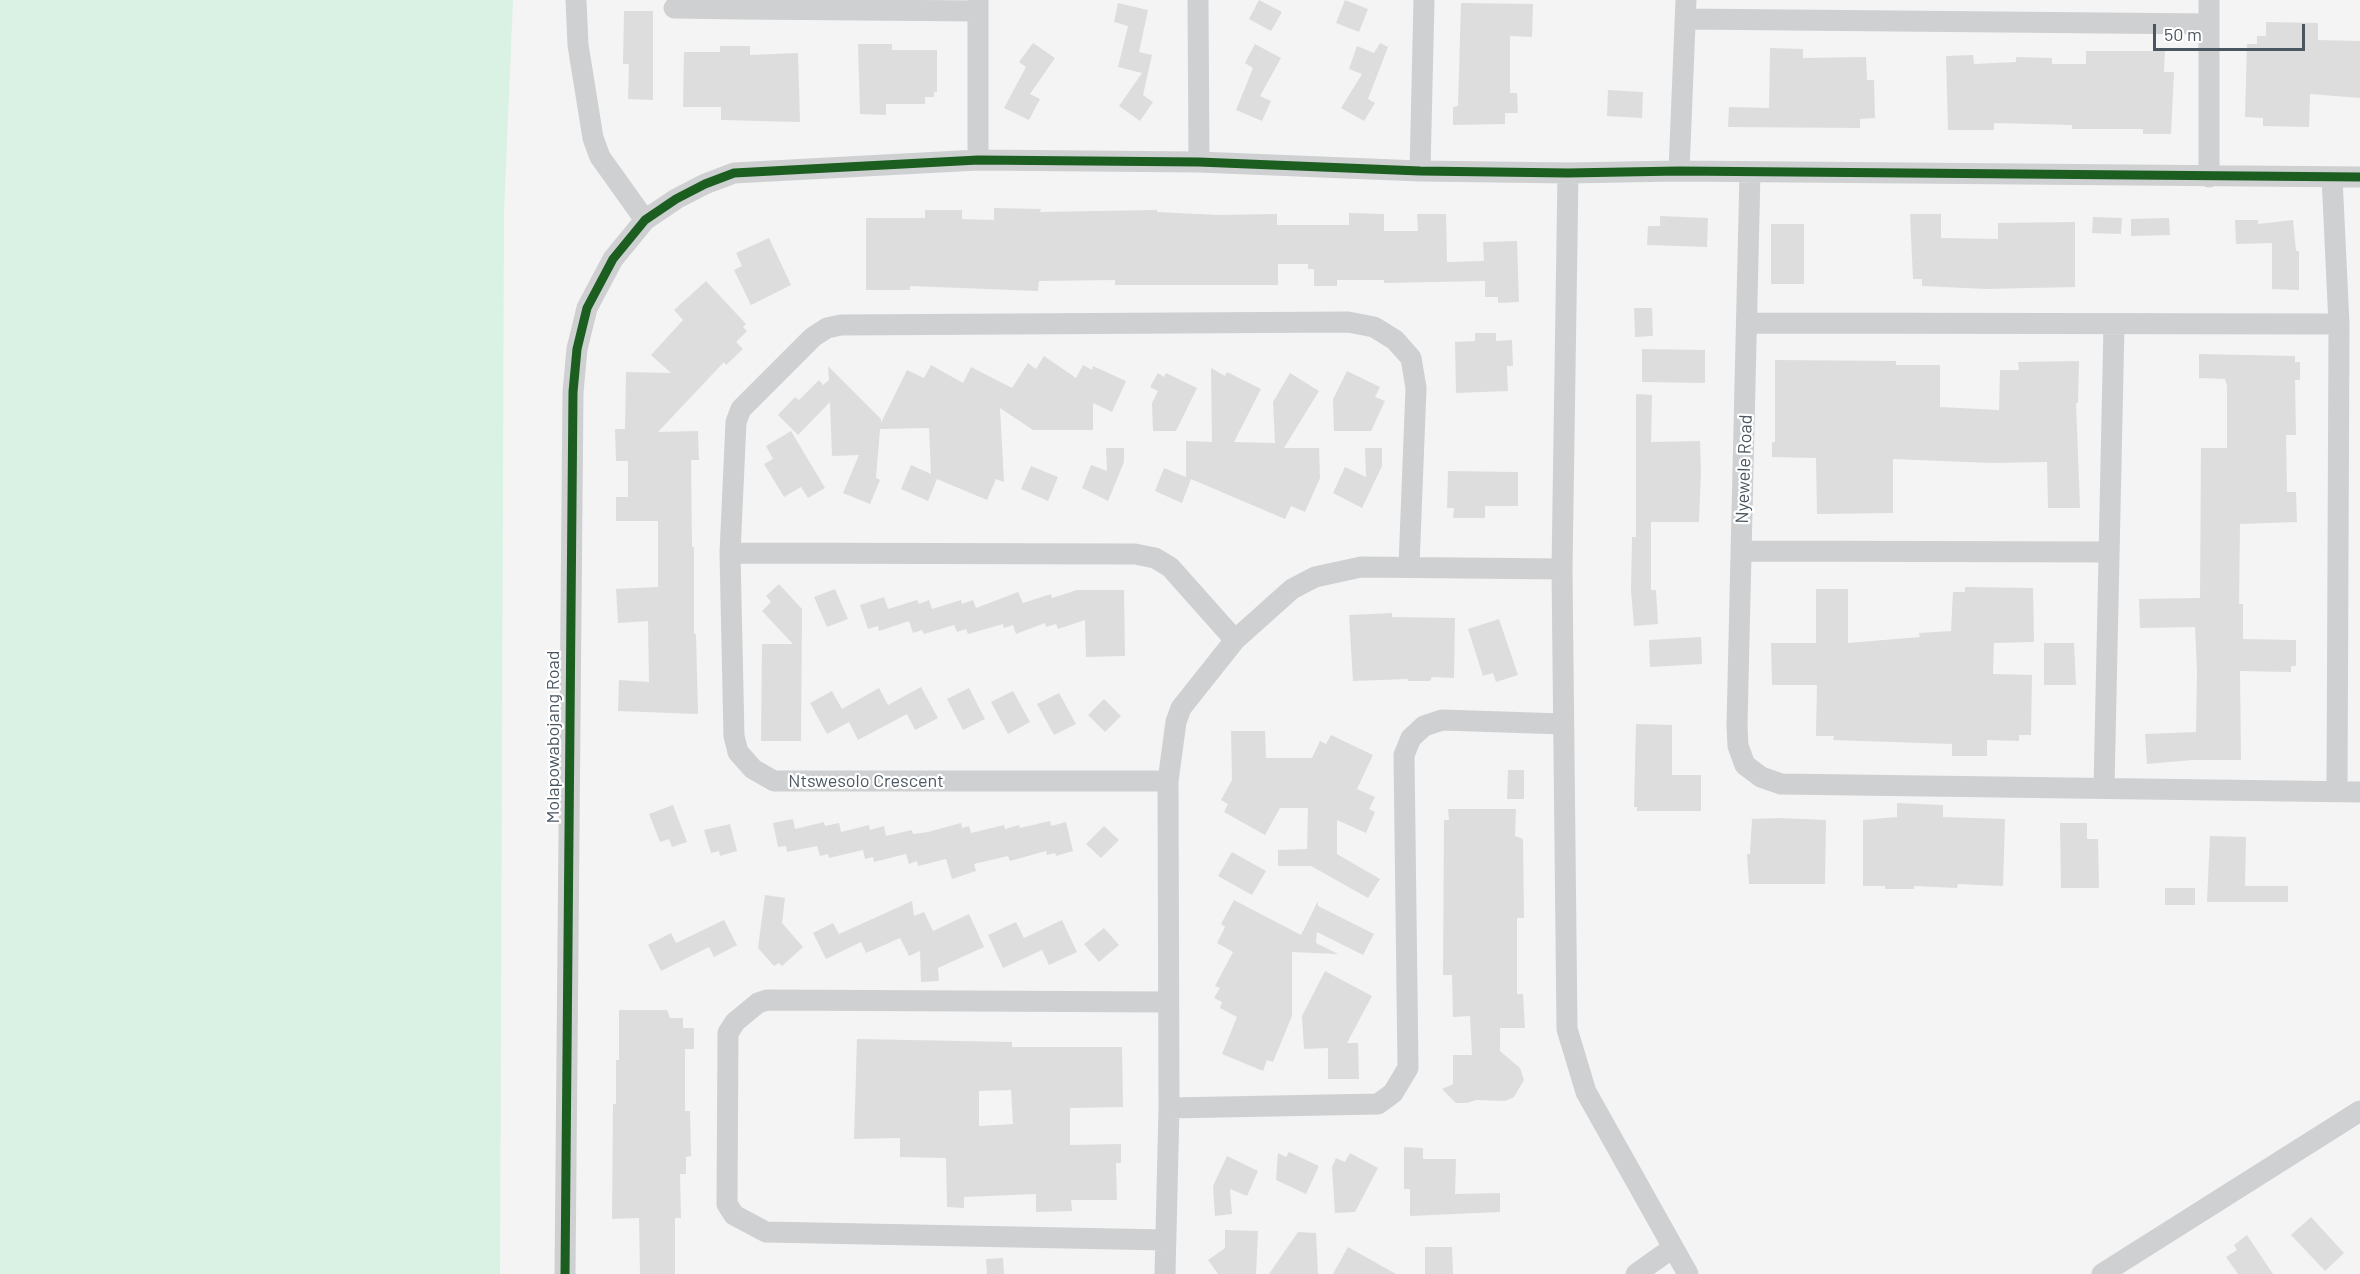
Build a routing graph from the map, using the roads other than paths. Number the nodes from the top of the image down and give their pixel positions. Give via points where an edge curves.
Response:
1 (576, 0) edge
2 (1198, 0) edge
3 (1424, 0) edge
4 (2209, 0) edge
5 (742, 5) edge
6 (978, 6) edge
7 (674, 8) dead end
8 (1686, 10) edge
9 (2209, 24) junction
10 (978, 160) junction
11 (1199, 162) junction
12 (1420, 171) junction
13 (1679, 171) junction
14 (1750, 172) junction
15 (1569, 174) junction
16 (2209, 177) junction
17 (2332, 177) junction
18 (2360, 177) edge
19 (645, 220) junction
20 (1748, 324) junction
21 (2339, 324) junction
22 (2114, 325) junction
23 (1742, 551) junction
24 (2109, 552) junction
25 (730, 553) junction
26 (1409, 566) junction
27 (1562, 569) junction
28 (1235, 640) junction
29 (1563, 724) junction
30 (1168, 781) junction
31 (2104, 788) junction
32 (2337, 790) junction
33 (2360, 792) edge
34 (1167, 1002) junction
35 (1169, 1108) junction
36 (2360, 1112) edge
37 (1166, 1240) junction
38 (1671, 1249) junction
39 (565, 1274) edge
40 (1165, 1274) edge
41 (1636, 1274) edge
42 (1688, 1274) edge
43 (2102, 1274) edge

1 - 19 street via 578,45 593,138 600,157
2 - 11 street
3 - 12 street
4 - 9 street
5 - 6 street
5 - 7 street
6 - 10 street
8 - 9 street
8 - 13 street
9 - 16 street
10 - 11 street, Molapowabojang Road
10 - 19 street, Molapowabojang Road via 734,173 705,184
11 - 12 street, Molapowabojang Road
12 - 15 street, Molapowabojang Road
13 - 14 street, Molapowabojang Road
13 - 15 street, Molapowabojang Road
14 - 16 street, Molapowabojang Road
14 - 20 street, Nyewele Road
15 - 27 street
16 - 17 street, Molapowabojang Road
17 - 18 street, Molapowabojang Road
17 - 21 street
19 - 39 street, Molapowabojang Road via 613,259 587,308 577,349 573,392
20 - 22 street
20 - 23 street, Nyewele Road
21 - 22 street
21 - 32 street
22 - 24 street
23 - 24 street
23 - 31 street, Nyewele Road via 1738,746 1745,765 1761,777 1780,784
24 - 31 street
25 - 26 street, Ntswesolo Crescent via 733,438 741,409 813,337 827,328 1347,322 1374,327 1395,340 1411,358 1416,388
25 - 28 street via 1135,554 1155,558 1170,567
25 - 30 street, Ntswesolo Crescent via 734,736 738,752 753,770 774,781
26 - 27 street
26 - 28 street via 1361,567 1315,577 1292,589
27 - 29 street
28 - 30 street via 1181,708
29 - 35 street via 1442,720 1424,726 1411,738 1404,755 1408,1068 1394,1093 1378,1104
29 - 38 street via 1567,1029 1586,1092
30 - 34 street
31 - 32 street
32 - 33 street
34 - 35 street
34 - 37 street via 758,1003 728,1033 727,1193 727,1204 734,1215 766,1232
35 - 37 street
36 - 43 street
37 - 40 street
38 - 41 street
38 - 42 street

